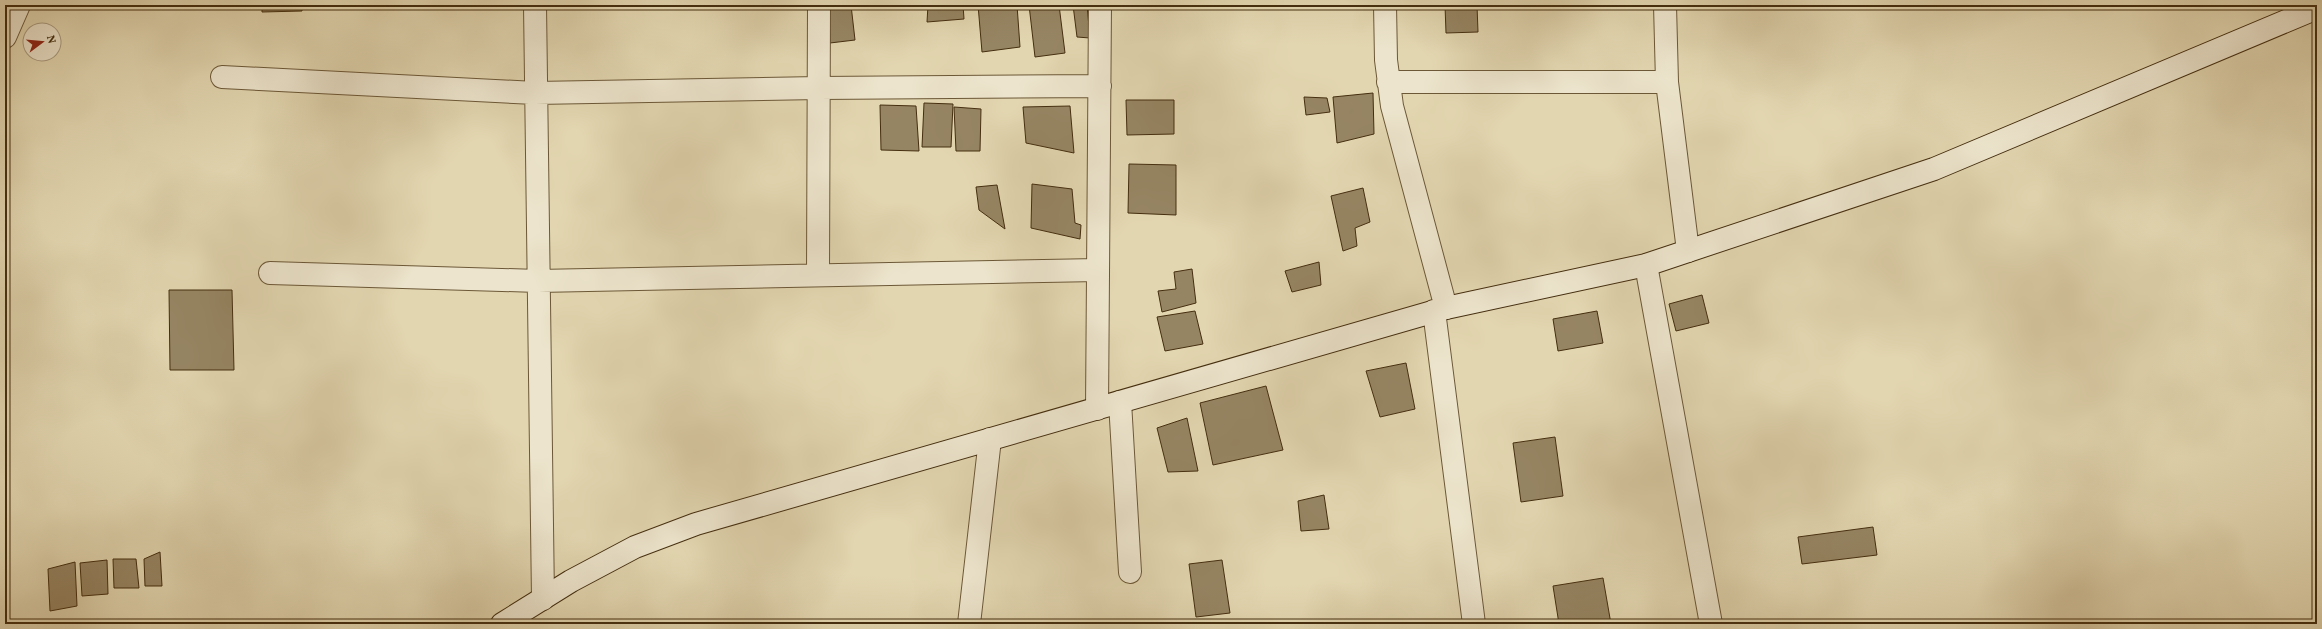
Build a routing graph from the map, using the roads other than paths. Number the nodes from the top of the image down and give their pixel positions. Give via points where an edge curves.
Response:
1 (19, 5) edge
2 (535, 5) edge
3 (819, 5) edge
4 (1100, 5) edge
5 (1385, 5) edge
6 (1665, 5) edge
7 (2317, 8) edge
8 (5, 37) edge
9 (222, 77) dead end
10 (1388, 82) junction
11 (1667, 82) junction
12 (1100, 86) junction
13 (819, 88) junction
14 (535, 93) junction
15 (1688, 251) junction
16 (1646, 266) junction
17 (1098, 270) junction
18 (270, 273) dead end
19 (818, 274) junction
20 (538, 281) junction
21 (1440, 310) junction
22 (1120, 402) junction
23 (1097, 409) junction
24 (990, 439) junction
25 (1130, 572) dead end
26 (542, 599) junction
27 (502, 624) edge
28 (969, 624) edge
29 (1474, 624) edge
30 (1710, 624) edge

1 - 8 street
2 - 14 street
3 - 13 street
4 - 12 street
5 - 10 street
6 - 11 street
7 - 15 street via 1934,169
9 - 14 street
10 - 11 street
10 - 21 street
11 - 15 street
12 - 13 street
12 - 17 street
13 - 14 street
13 - 19 street
14 - 20 street
15 - 16 street
16 - 21 street
16 - 30 street
17 - 19 street
17 - 23 street
18 - 20 street
19 - 20 street
20 - 26 street
21 - 22 street
21 - 29 street
22 - 23 street
22 - 25 street
23 - 24 street
24 - 26 street via 696,524 635,547
24 - 28 street
26 - 27 street

